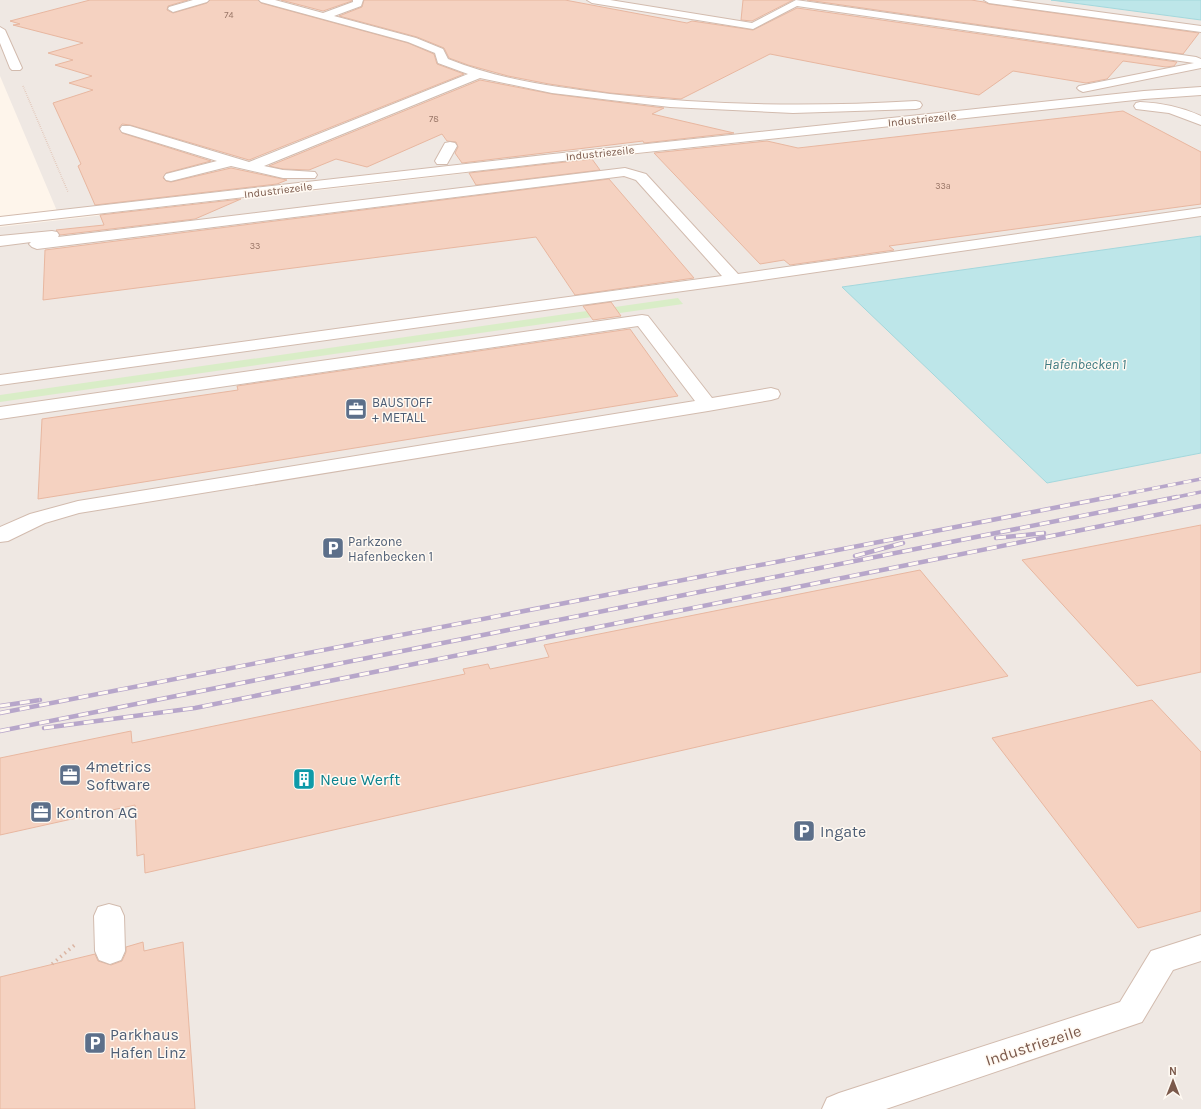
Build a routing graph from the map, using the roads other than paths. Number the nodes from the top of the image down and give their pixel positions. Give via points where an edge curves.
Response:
1 (204, 0) edge
2 (264, 0) edge
3 (358, 0) edge
4 (592, 0) edge
5 (989, 0) edge
6 (799, 1) edge
7 (174, 9) dead end
8 (323, 16) junction
9 (1201, 29) edge
10 (0, 30) edge
11 (1201, 61) edge
12 (1201, 65) edge
13 (16, 68) road end
14 (479, 74) junction
15 (1069, 90) dead end
16 (1197, 93) edge
17 (930, 104) dead end
18 (1201, 121) edge
19 (126, 129) dead end
20 (809, 143) dead end
21 (450, 146) dead end
22 (233, 161) junction
23 (640, 164) dead end
24 (445, 166) junction
25 (250, 167) junction
26 (625, 172) junction
27 (171, 177) dead end
28 (1201, 212) edge
29 (0, 221) edge
30 (72, 240) junction
31 (0, 241) edge
32 (37, 244) dead end
33 (734, 279) junction
34 (0, 380) edge
35 (771, 394) dead end
36 (708, 404) junction
37 (0, 413) edge
38 (0, 536) edge
39 (109, 916) dead end
40 (1201, 948) edge
41 (110, 950) dead end
42 (839, 1109) edge

1 - 7 street
2 - 8 street
3 - 8 street via 358,4
4 - 6 street via 753,26
5 - 9 street
6 - 11 street
8 - 14 street via 426,45 439,51 442,61
10 - 13 street
12 - 15 street
14 - 17 street via 577,93 691,105 821,110
14 - 25 street
16 - 24 street, Industriezeile via 1144,95
18 - 20 street via 1168,108 1134,106
19 - 22 street
21 - 24 street
22 - 25 street
22 - 27 street
23 - 26 street via 626,168
24 - 25 street via 307,175 283,174
24 - 29 street, Industriezeile
26 - 30 street
26 - 33 street via 641,177
28 - 33 street
30 - 31 street via 67,236 55,235
30 - 32 street
33 - 34 street
35 - 36 street
36 - 37 street via 642,320
36 - 38 street via 78,507 18,526
39 - 41 street
40 - 42 street, Industriezeile via 1162,960 1131,1012

